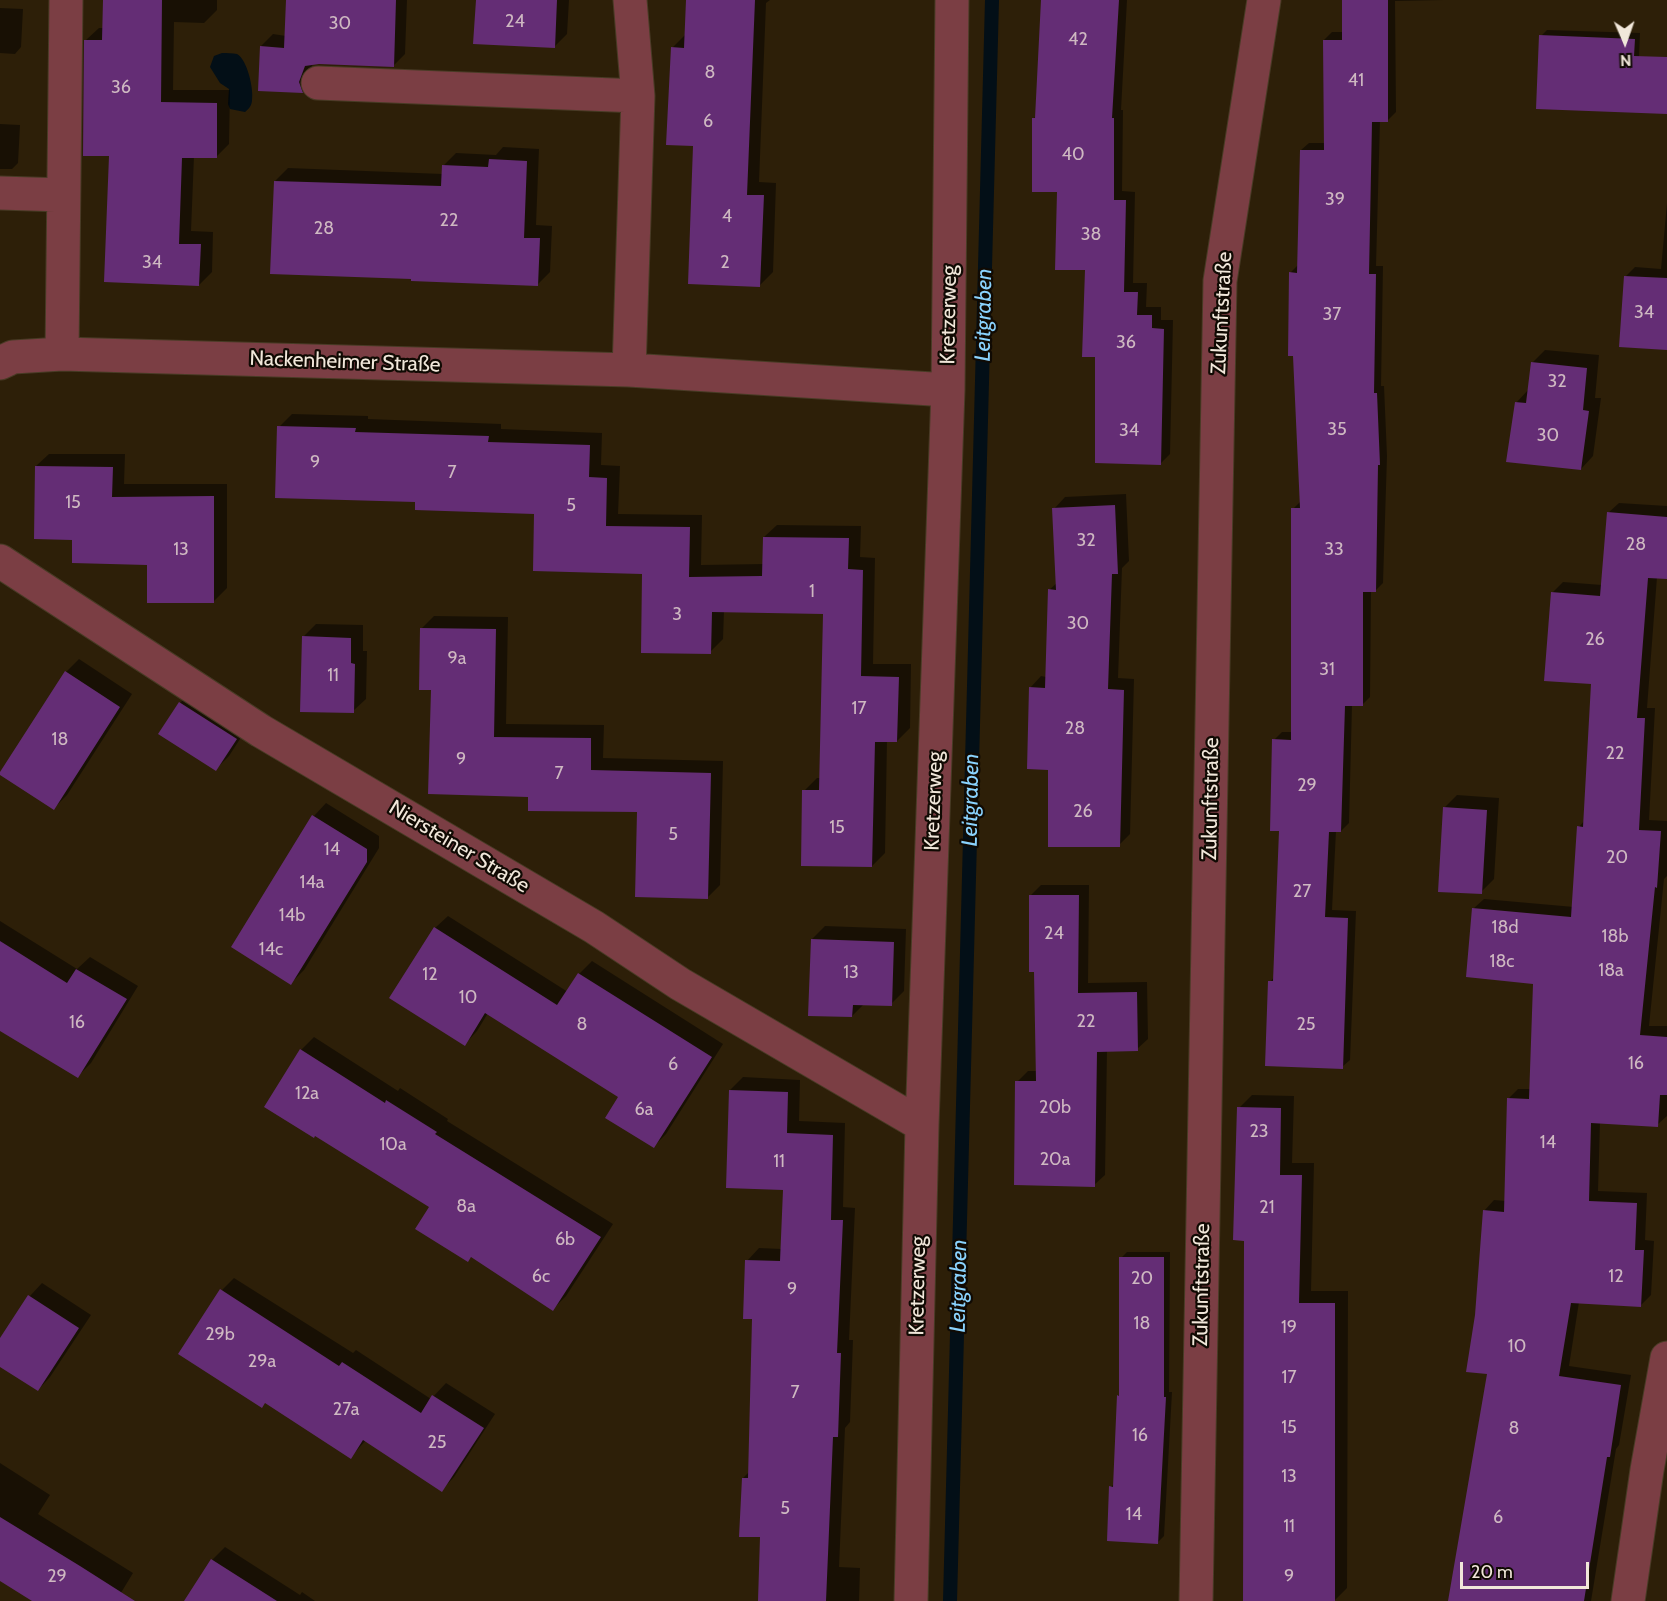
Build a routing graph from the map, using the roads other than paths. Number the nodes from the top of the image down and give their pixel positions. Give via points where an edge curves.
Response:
1 (66, 0) edge
2 (630, 0) edge
3 (952, 0) edge
4 (1264, 0) edge
5 (318, 83) dead end
6 (638, 96) junction
7 (0, 193) edge
8 (63, 195) junction
9 (62, 354) junction
10 (0, 363) edge
11 (629, 370) junction
12 (948, 390) junction
13 (0, 561) edge
14 (922, 1125) junction
15 (1667, 1358) edge
16 (911, 1601) edge
17 (1196, 1601) edge
18 (1628, 1601) edge

1 - 8 street
2 - 6 street
3 - 12 street, Kretzerweg
4 - 17 street, Zukunftstraße via 1220,281
5 - 6 street
6 - 11 street
7 - 8 street
8 - 9 street
9 - 10 street, Nackenheimer Straße via 13,357
9 - 11 street, Nackenheimer Straße
11 - 12 street, Nackenheimer Straße
12 - 14 street, Kretzerweg
13 - 14 street, Niersteiner Straße via 261,730 594,927 690,990
14 - 16 street, Kretzerweg
15 - 18 street

